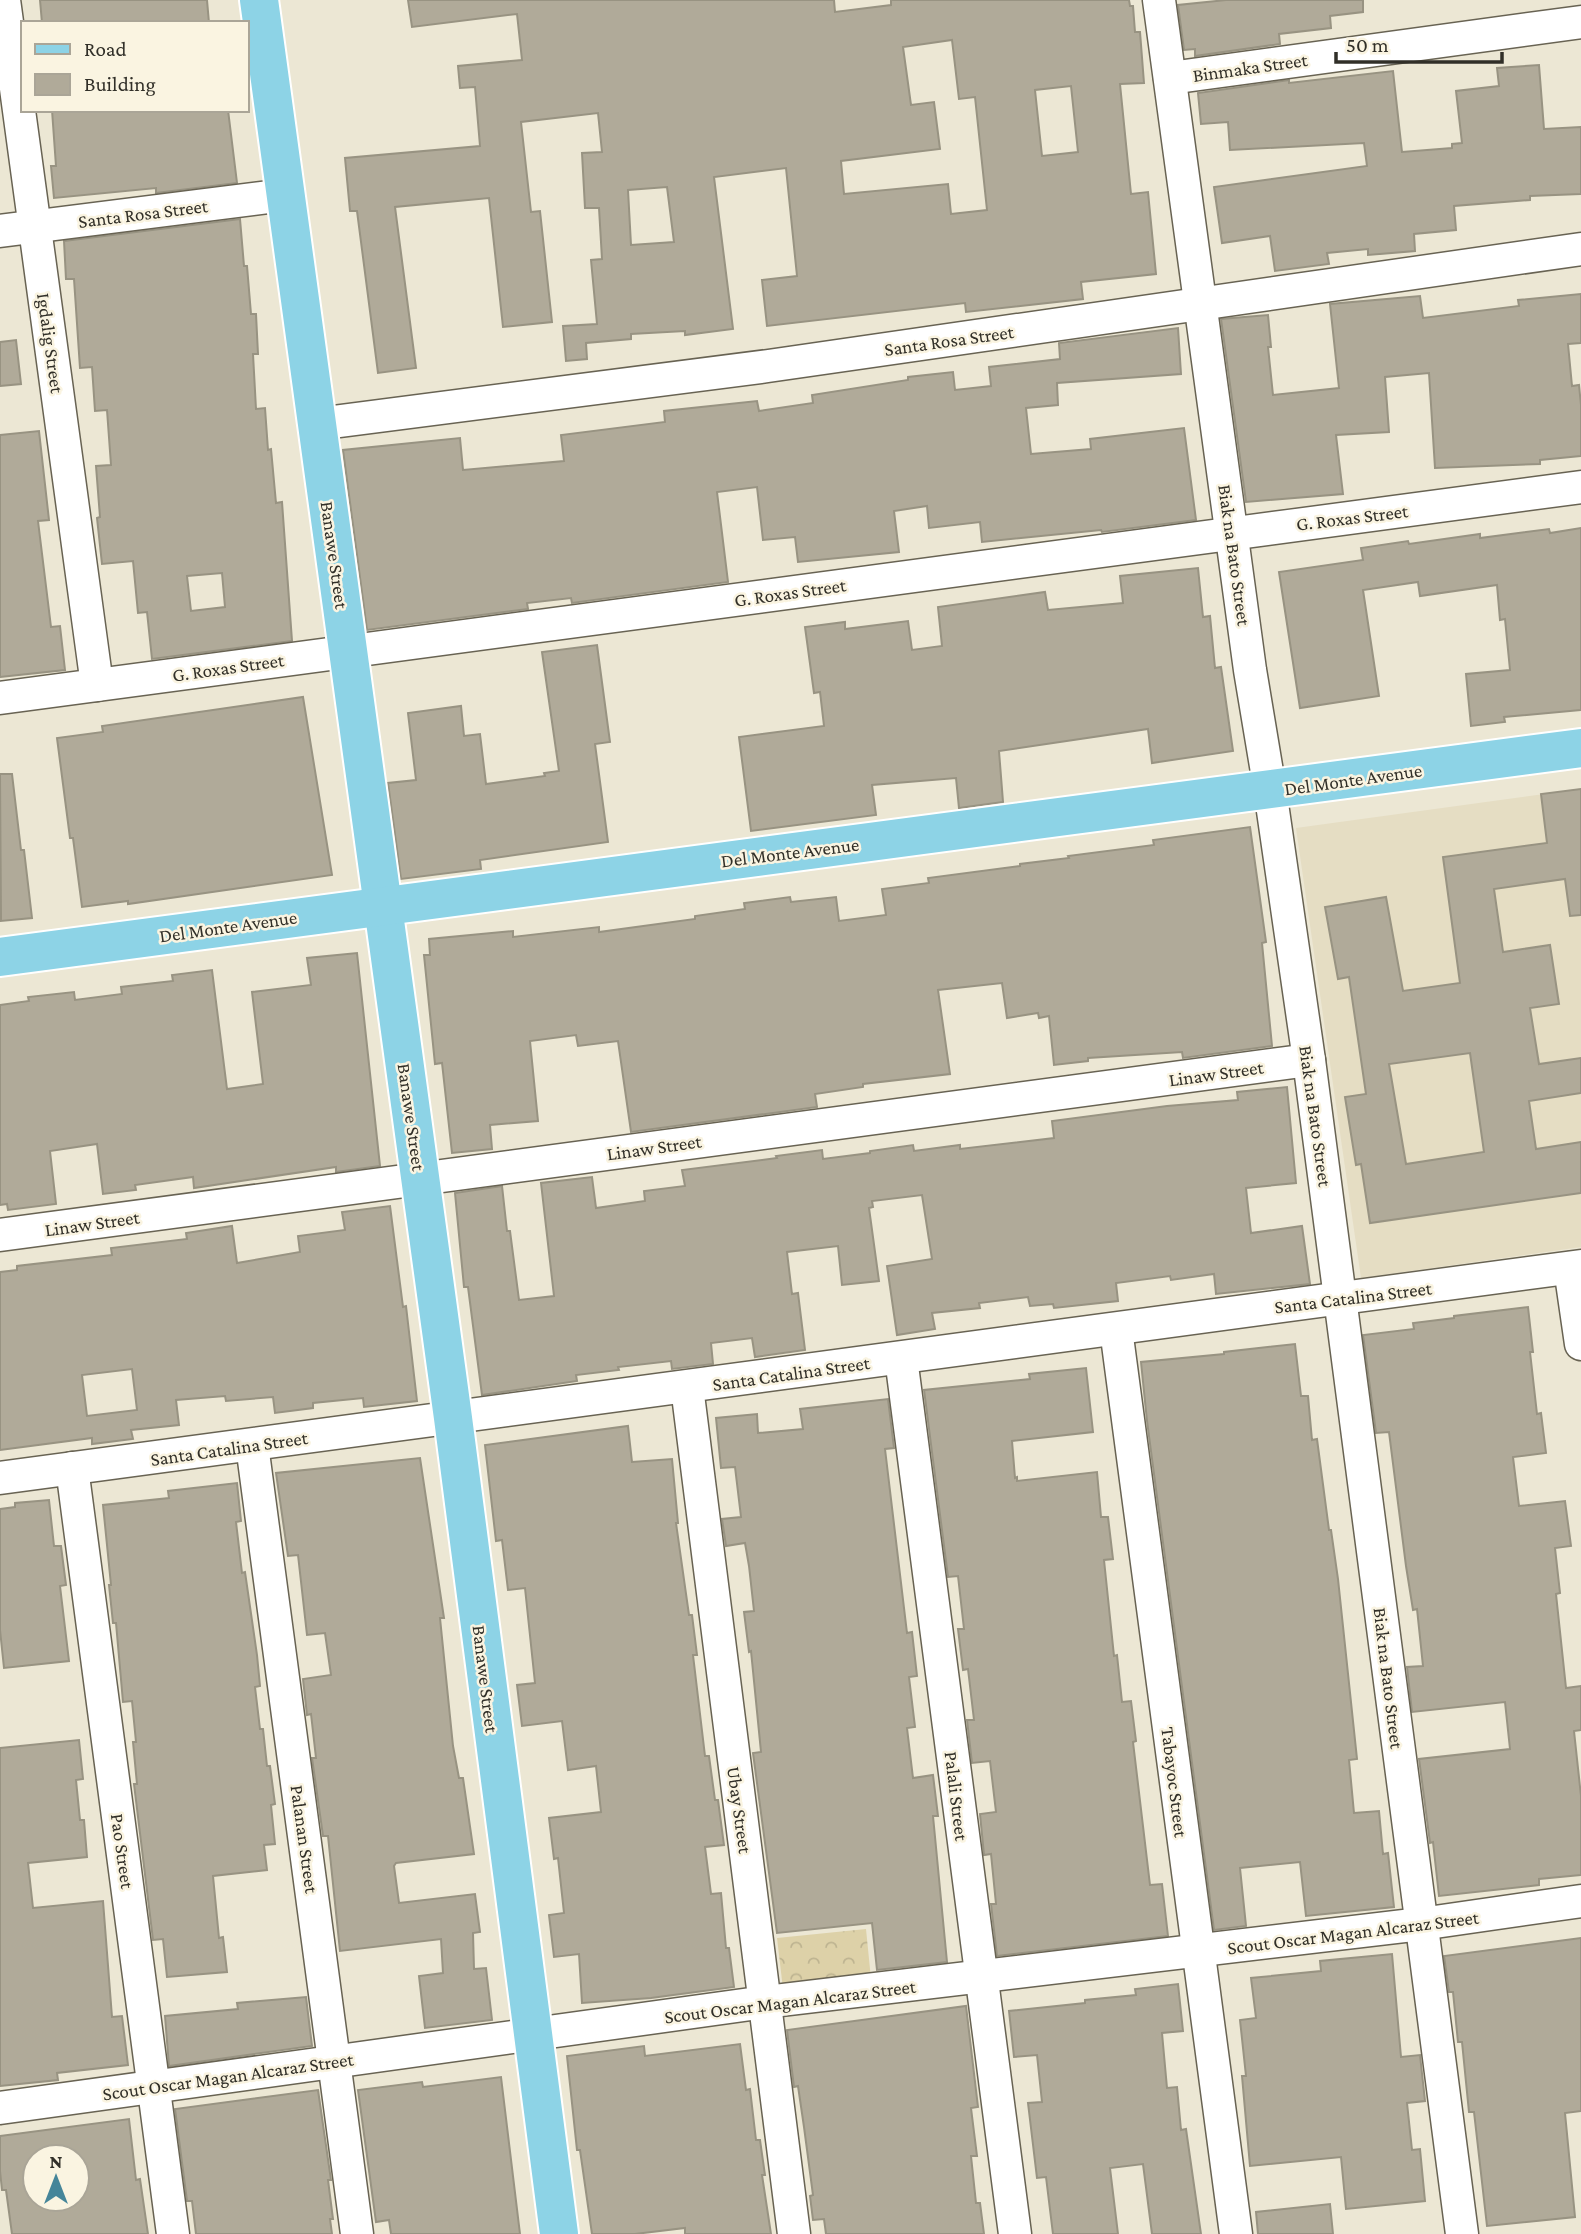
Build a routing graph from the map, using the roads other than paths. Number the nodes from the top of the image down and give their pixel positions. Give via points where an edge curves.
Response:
1 (4, 0) edge
2 (258, 0) edge
3 (1159, 0) edge
4 (1581, 22) edge
5 (1170, 78) junction
6 (285, 195) junction
7 (35, 226) junction
8 (0, 231) edge
9 (1581, 249) edge
10 (1200, 304) junction
11 (317, 424) junction
12 (1581, 487) edge
13 (1232, 532) junction
14 (349, 651) junction
15 (97, 685) junction
16 (0, 698) edge
17 (1581, 748) edge
18 (1270, 790) junction
19 (384, 905) junction
20 (0, 957) edge
21 (1309, 1060) junction
22 (420, 1178) junction
23 (0, 1235) edge
24 (1576, 1267) edge
25 (1340, 1299) junction
26 (1116, 1329) junction
27 (1581, 1344) edge
28 (901, 1358) junction
29 (687, 1387) junction
30 (453, 1418) junction
31 (251, 1445) junction
32 (72, 1468) junction
33 (0, 1478) edge
34 (1581, 1901) edge
35 (1421, 1924) junction
36 (1198, 1951) junction
37 (981, 1976) junction
38 (765, 2002) junction
39 (532, 2036) junction
40 (335, 2061) junction
41 (154, 2088) junction
42 (0, 2108) edge
43 (173, 2234) edge
44 (357, 2234) edge
45 (559, 2234) edge
46 (794, 2234) edge
47 (1015, 2234) edge
48 (1236, 2234) edge
49 (1462, 2234) edge

1 - 7 street, Igdalig Street
2 - 6 main road, Banawe Street
3 - 5 street, Biak na Bato Street
4 - 5 street, Binmaka Street
5 - 10 street, Biak na Bato Street
6 - 7 street, Santa Rosa Street
6 - 11 main road, Banawe Street
7 - 8 street, Santa Rosa Street
7 - 15 street, Igdalig Street
9 - 10 street, Santa Rosa Street
10 - 11 street, Santa Rosa Street
10 - 13 street, Biak na Bato Street
11 - 14 main road, Banawe Street
12 - 13 street, G. Roxas Street
13 - 14 street, G. Roxas Street
13 - 18 street, Biak na Bato Street
14 - 15 street, G. Roxas Street
14 - 19 main road, Banawe Street
15 - 16 street, G. Roxas Street
17 - 18 main road, Del Monte Avenue
18 - 19 main road, Del Monte Avenue
18 - 21 street, Biak na Bato Street
19 - 20 main road, Del Monte Avenue
19 - 22 main road, Banawe Street
21 - 22 street, Linaw Street
21 - 25 street, Biak na Bato Street
22 - 23 street, Linaw Street
22 - 30 main road, Banawe Street
24 - 25 street, Santa Catalina Street
24 - 27 street
25 - 26 street, Santa Catalina Street
25 - 35 street, Biak na Bato Street
26 - 28 street, Santa Catalina Street
26 - 36 street, Tabayoc Street
28 - 29 street, Santa Catalina Street
28 - 37 street, Palali Street
29 - 30 street, Santa Catalina Street
29 - 38 street, Ubay Street
30 - 31 street, Santa Catalina Street
30 - 39 main road, Banawe Street
31 - 32 street, Santa Catalina Street
31 - 40 street, Palanan Street
32 - 33 street, Santa Catalina Street
32 - 41 street, Pao Street
34 - 35 street, Scout Oscar Magan Alcaraz Street
35 - 36 street, Scout Oscar Magan Alcaraz Street
35 - 49 street, Biak na Bato Street
36 - 37 street, Scout Oscar Magan Alcaraz Street
36 - 48 street, Tabayoc Street
37 - 38 street, Scout Oscar Magan Alcaraz Street
37 - 47 street, Palali Street
38 - 39 street, Scout Oscar Magan Alcaraz Street
38 - 46 street, Ubay Street
39 - 40 street, Scout Oscar Magan Alcaraz Street
39 - 45 main road, Banawe Street
40 - 41 street, Scout Oscar Magan Alcaraz Street
40 - 44 street, Palanan Street
41 - 42 street, Scout Oscar Magan Alcaraz Street
41 - 43 street, Pao Street

